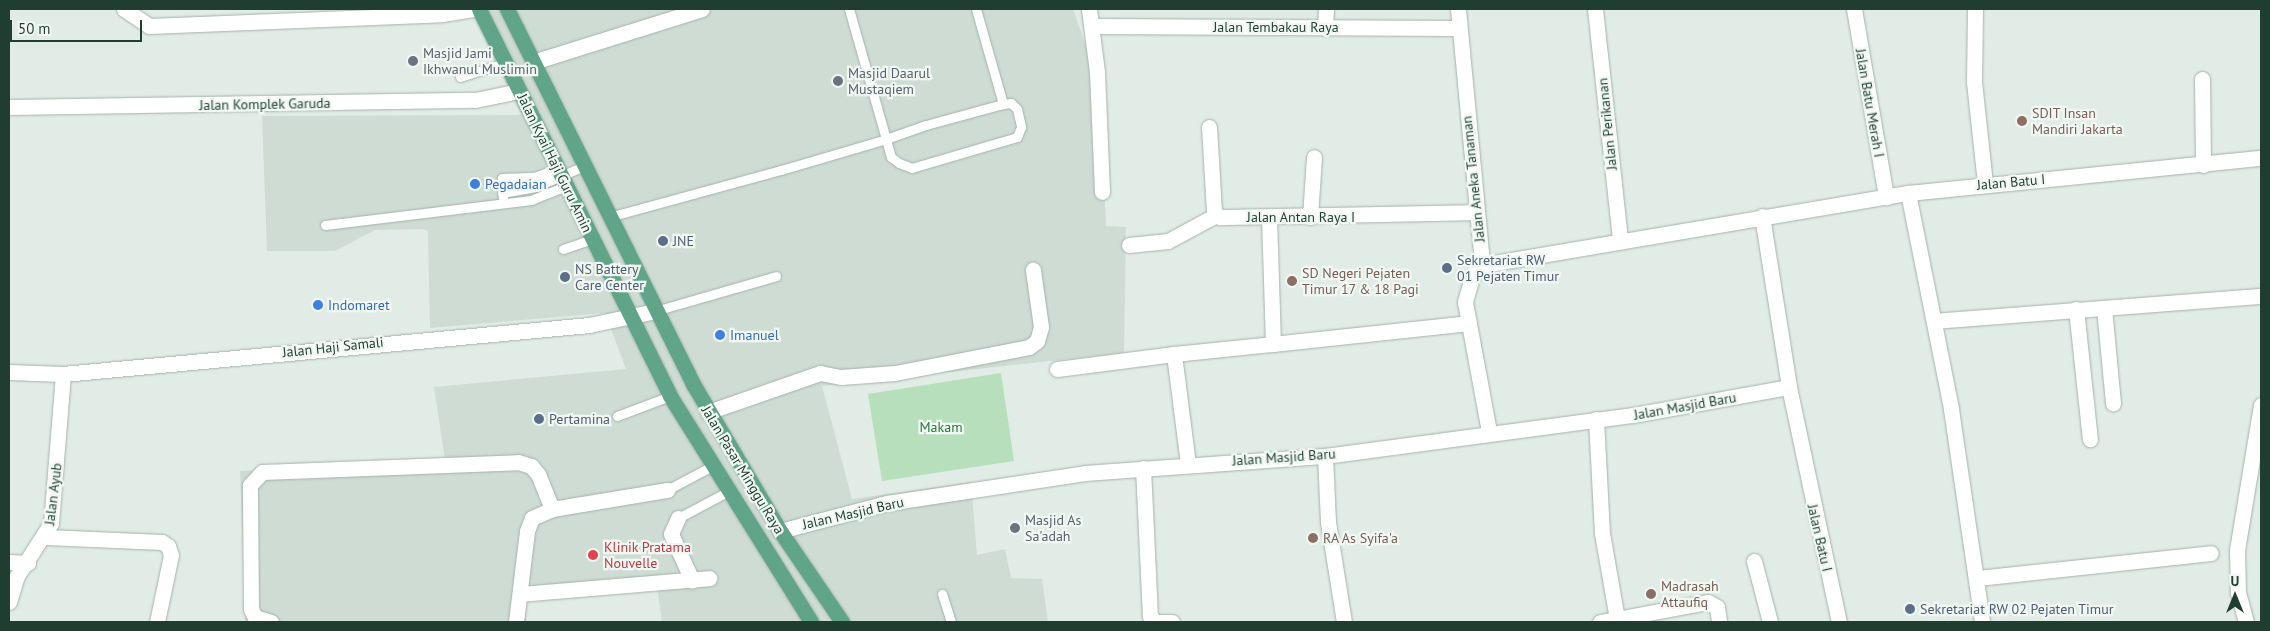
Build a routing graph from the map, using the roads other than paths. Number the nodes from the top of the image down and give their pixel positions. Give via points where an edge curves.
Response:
1 (124, 9) edge
2 (471, 9) edge
3 (479, 9) edge
4 (507, 9) edge
5 (702, 9) edge
6 (849, 9) edge
7 (976, 9) edge
8 (1089, 9) edge
9 (1326, 9) edge
10 (1458, 9) edge
11 (1595, 9) edge
12 (1854, 9) edge
13 (1975, 9) edge
14 (183, 16) edge
15 (1094, 26) junction
16 (1325, 28) junction
17 (1458, 28) junction
18 (533, 62) junction
19 (502, 64) junction
20 (460, 77) dead end
21 (2202, 79) dead end
22 (513, 93) junction
23 (1003, 104) junction
24 (9, 107) edge
25 (1209, 127) dead end
26 (886, 139) junction
27 (1314, 157) dead end
28 (2261, 158) edge
29 (2203, 165) junction
30 (584, 166) junction
31 (559, 178) junction
32 (1985, 183) junction
33 (1102, 192) dead end
34 (502, 193) junction
35 (1908, 193) junction
36 (1886, 197) junction
37 (504, 203) junction
38 (1476, 212) junction
39 (1216, 215) junction
40 (1310, 216) junction
41 (1762, 216) junction
42 (609, 217) junction
43 (1269, 218) junction
44 (325, 225) dead end
45 (590, 239) junction
46 (1620, 240) junction
47 (1129, 245) dead end
48 (566, 247) dead end
49 (1482, 266) junction
50 (1033, 270) dead end
51 (776, 276) dead end
52 (2261, 296) edge
53 (2104, 308) junction
54 (2076, 309) junction
55 (655, 311) junction
56 (624, 319) junction
57 (1934, 320) junction
58 (1469, 323) junction
59 (1273, 344) junction
60 (1174, 354) junction
61 (1057, 370) dead end
62 (9, 372) edge
63 (63, 374) junction
64 (1789, 387) junction
65 (665, 398) junction
66 (2113, 404) dead end
67 (2261, 405) edge
68 (708, 412) junction
69 (617, 416) dead end
70 (1596, 419) junction
71 (1489, 431) junction
72 (2090, 439) dead end
73 (1325, 456) junction
74 (1188, 464) junction
75 (707, 468) junction
76 (1143, 468) junction
77 (670, 488) joint
78 (721, 495) junction
79 (552, 509) junction
80 (682, 515) joint
81 (780, 531) junction
82 (46, 537) junction
83 (2211, 553) dead end
84 (1754, 561) dead end
85 (9, 562) edge
86 (28, 563) junction
87 (709, 578) dead end
88 (1978, 578) junction
89 (692, 580) junction
90 (520, 594) junction
91 (942, 594) dead end
92 (9, 602) edge
93 (1617, 618) junction
94 (157, 622) edge
95 (271, 622) edge
96 (516, 622) edge
97 (810, 622) edge
98 (842, 622) edge
99 (950, 622) edge
100 (1172, 622) edge
101 (1344, 622) edge
102 (1600, 622) edge
103 (1719, 622) edge
104 (1770, 622) edge
105 (1839, 622) edge
106 (1982, 622) edge
107 (2246, 622) edge

1 - 14 street via 149,26
2 - 14 street via 442,14
3 - 19 main road, Jalan Kyai Haji Guru Amin
4 - 18 main road, Jalan Kyai Haji Guru Amin
5 - 18 street
6 - 26 lane
7 - 23 lane
8 - 15 street
9 - 16 street
10 - 17 street, Jalan Aneka Tanaman
11 - 46 street, Jalan Perikanan
12 - 36 street, Jalan Batu Merah I
13 - 32 street via 1974,82
15 - 16 street, Jalan Tembakau Raya
15 - 33 street
16 - 17 street, Jalan Tembakau Raya
17 - 38 street, Jalan Aneka Tanaman
18 - 30 main road, Jalan Kyai Haji Guru Amin
19 - 20 lane
19 - 22 main road, Jalan Kyai Haji Guru Amin
21 - 29 street
22 - 24 street, Jalan Komplek Garuda via 483,99
22 - 31 main road, Jalan Kyai Haji Guru Amin
23 - 26 lane
23 - 26 lane via 1011,103 1017,109 1021,127 1017,137 986,150 912,168 891,157
25 - 39 street
26 - 42 lane
27 - 40 street
28 - 29 street, Jalan Batu I
29 - 32 street, Jalan Batu I
30 - 31 lane
30 - 42 main road, Jalan Kyai Haji Guru Amin
31 - 34 lane
31 - 34 lane via 502,178
31 - 37 lane via 531,200
31 - 45 main road, Jalan Kyai Haji Guru Amin
32 - 35 street, Jalan Batu I
34 - 37 lane
35 - 36 street, Jalan Batu I
35 - 57 street
36 - 41 street, Jalan Batu I
37 - 44 lane
38 - 40 street, Jalan Antan Raya I
38 - 49 street, Jalan Aneka Tanaman
39 - 43 street, Jalan Antan Raya I
39 - 47 street via 1168,242
40 - 43 street, Jalan Antan Raya I
41 - 46 street, Jalan Batu I
41 - 64 street, Jalan Batu I
42 - 55 main road, Jalan Kyai Haji Guru Amin
43 - 59 street
45 - 48 lane
45 - 56 main road, Jalan Kyai Haji Guru Amin
46 - 49 street, Jalan Batu I
49 - 58 street via 1467,288
50 - 68 street via 1041,327 1037,341 1029,347 895,373 841,377 820,373
51 - 55 lane
52 - 53 street
53 - 54 street
53 - 66 street
54 - 57 street
54 - 72 street
55 - 56 street, Jalan Haji Samali
55 - 68 main road, Jalan Pasar Minggu Raya
56 - 63 street, Jalan Haji Samali via 589,325
56 - 65 main road, Jalan Pasar Minggu Raya
57 - 88 street
58 - 59 street
58 - 71 street
59 - 60 street
60 - 61 street
60 - 74 street
62 - 63 street, Jalan Haji Samali
63 - 82 street, Jalan Ayub via 54,508
64 - 70 street, Jalan Masjid Baru
64 - 105 street, Jalan Batu I
65 - 69 lane
65 - 75 main road, Jalan Pasar Minggu Raya
67 - 107 street via 2236,550 2238,593
68 - 81 main road, Jalan Pasar Minggu Raya
70 - 71 street, Jalan Masjid Baru
70 - 93 street via 1602,533
71 - 73 street, Jalan Masjid Baru
73 - 74 street, Jalan Masjid Baru
73 - 101 street via 1328,522
74 - 76 street, Jalan Masjid Baru
75 - 77 lane
75 - 78 main road, Jalan Pasar Minggu Raya
76 - 81 street, Jalan Masjid Baru via 887,503
76 - 100 street via 1150,616 1155,622
77 - 79 street
78 - 80 lane
78 - 97 main road, Jalan Pasar Minggu Raya
79 - 90 street via 532,518
79 - 95 street via 538,474 531,466 518,462 262,472 250,485 251,609 255,617
80 - 89 street via 671,534
81 - 98 main road, Jalan Pasar Minggu Raya
82 - 86 street, Jalan Ayub
82 - 94 street via 162,542 168,546
83 - 88 street
84 - 104 street
85 - 86 street
86 - 92 street, Jalan Ayub via 17,576
87 - 89 street
88 - 106 street
89 - 90 street
90 - 96 street
91 - 99 lane
93 - 102 street
93 - 103 street via 1708,602 1717,606

